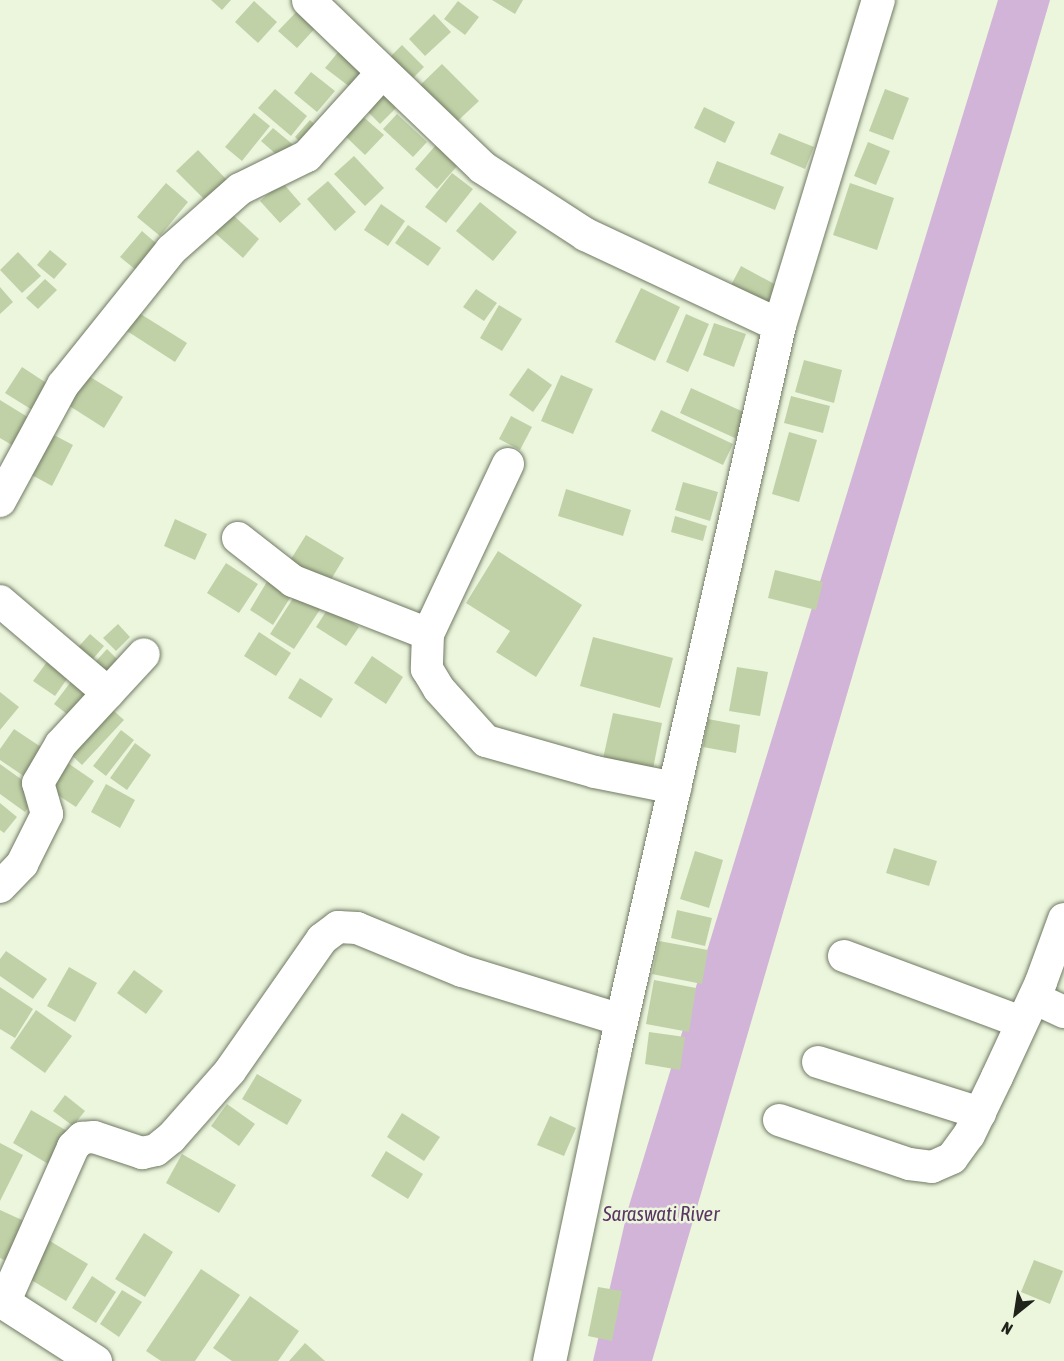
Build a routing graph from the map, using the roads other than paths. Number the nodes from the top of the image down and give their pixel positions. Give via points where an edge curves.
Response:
1 (878, 0) edge
2 (319, 4) edge
3 (383, 72) junction
4 (779, 325) junction
5 (508, 464) dead end
6 (0, 501) edge
7 (238, 538) dead end
8 (0, 601) edge
9 (428, 634) junction
10 (144, 654) dead end
11 (108, 693) junction
12 (675, 788) junction
13 (0, 887) edge
14 (1064, 919) edge
15 (844, 956) dead end
16 (1027, 1010) junction
17 (1064, 1012) edge
18 (621, 1020) junction
19 (818, 1062) dead end
20 (980, 1113) junction
21 (779, 1120) dead end
22 (2, 1301) edge
23 (95, 1361) edge
24 (549, 1361) edge

1 - 4 main road
2 - 3 main road
3 - 4 main road via 482,167 585,234
3 - 6 street via 307,156 240,189 171,250 63,385
4 - 12 main road
5 - 9 street
7 - 9 street via 293,581
8 - 11 street
9 - 12 street via 427,669 439,689 486,741 595,772
10 - 11 street
11 - 13 street via 61,744 38,783 47,814 22,864
12 - 18 main road
14 - 16 street
15 - 16 street
16 - 17 street
16 - 20 street
18 - 22 street via 462,971 357,928 338,927 322,939 230,1071 171,1138 156,1150 142,1153 94,1137 82,1138 74,1147
18 - 24 main road
19 - 20 street
20 - 21 street via 952,1158 932,1167 909,1164
22 - 23 main road

